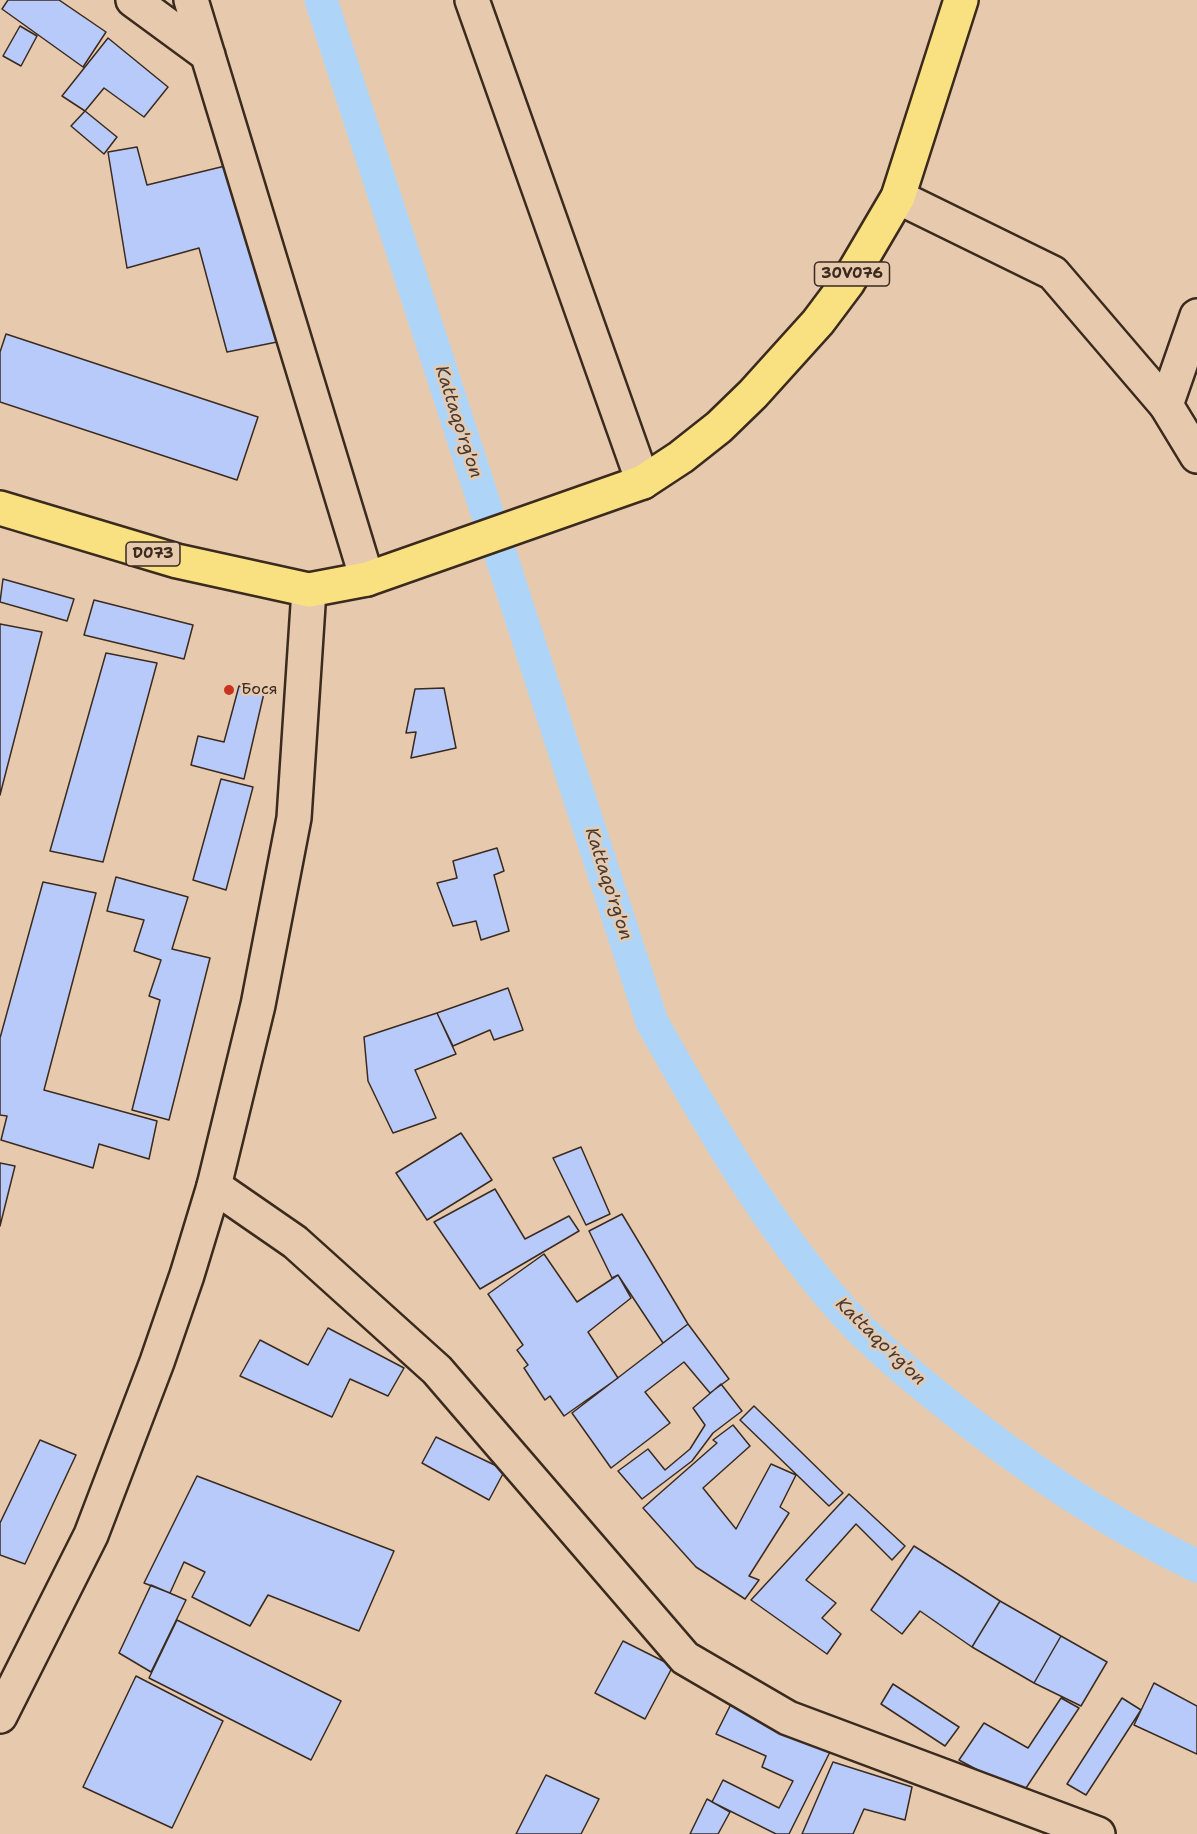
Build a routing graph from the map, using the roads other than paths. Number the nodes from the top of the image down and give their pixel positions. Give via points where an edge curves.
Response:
1 (133, 0) edge
2 (191, 0) edge
3 (472, 0) edge
4 (961, 0) edge
5 (208, 55) junction
6 (898, 197) junction
7 (1197, 316) edge
8 (1166, 405) junction
9 (1197, 456) edge
10 (643, 482) junction
11 (0, 508) edge
12 (368, 579) junction
13 (309, 590) junction
14 (214, 1186) junction
15 (0, 1716) edge
16 (1098, 1834) edge

1 - 5 street
2 - 5 street
3 - 10 street
4 - 6 main road, 30V076
5 - 12 street
6 - 8 street via 1053,273
6 - 10 main road, 30V076 via 848,282 786,358 719,427
7 - 8 street
8 - 9 street
10 - 12 main road, 30V076
11 - 13 main road, D073 via 177,561
12 - 13 main road, 30V076
13 - 14 street via 294,818 258,1005
14 - 15 street via 168,1330 91,1535
14 - 16 street via 295,1242 437,1370 685,1658 788,1718

